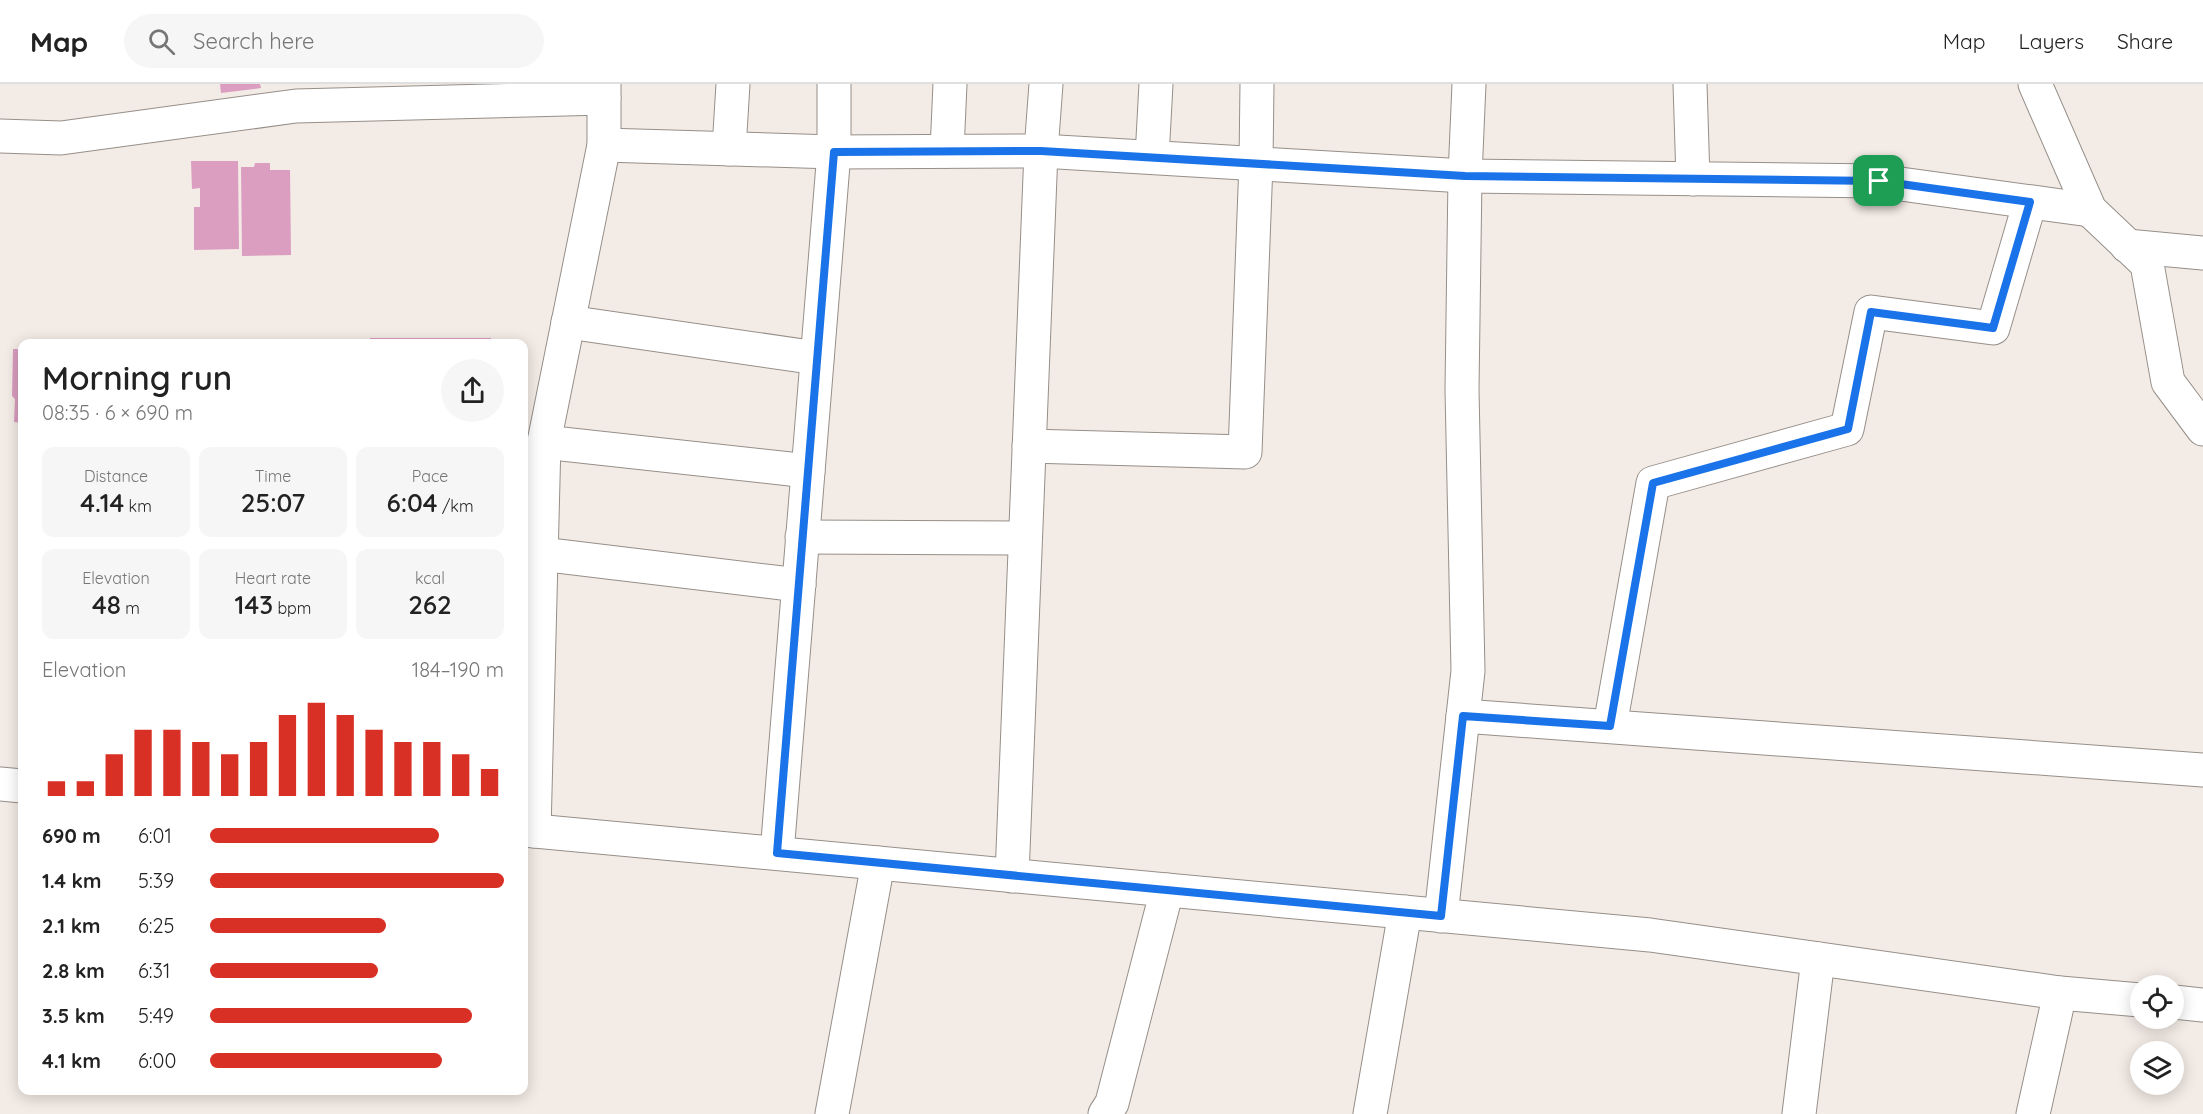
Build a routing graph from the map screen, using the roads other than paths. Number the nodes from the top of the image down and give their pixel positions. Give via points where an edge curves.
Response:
1 (732, 84) edge
2 (834, 84) edge
3 (950, 84) edge
4 (1046, 84) edge
5 (1156, 84) edge
6 (1257, 84) edge
7 (1469, 84) edge
8 (1690, 84) edge
9 (2035, 84) edge
10 (604, 91) edge
11 (321, 95) edge
12 (0, 136) edge
13 (604, 145) junction
14 (729, 149) junction
15 (947, 151) junction
16 (1041, 151) junction
17 (834, 152) junction
18 (1152, 158) junction
19 (1256, 163) junction
20 (1465, 176) junction
21 (1693, 179) junction
22 (2030, 202) junction
23 (2090, 210) junction
24 (2127, 246) junction
25 (2203, 253) edge
26 (568, 322) junction
27 (817, 358) junction
28 (2203, 429) edge
29 (544, 442) junction
30 (1029, 446) junction
31 (808, 471) junction
32 (802, 537) junction
33 (1025, 538) junction
34 (541, 554) junction
35 (798, 585) junction
36 (1463, 716) junction
37 (1610, 726) junction
38 (2203, 770) edge
39 (0, 784) edge
40 (18, 786) edge
41 (529, 831) edge
42 (777, 853) junction
43 (879, 863) junction
44 (1012, 876) junction
45 (1167, 890) junction
46 (1405, 912) junction
47 (1441, 916) junction
48 (1818, 959) junction
49 (2060, 993) junction
50 (2130, 999) edge
51 (2184, 1003) edge
52 (2203, 1005) edge
53 (832, 1114) edge
54 (1105, 1114) edge
55 (1370, 1114) edge
56 (1799, 1114) edge
57 (2033, 1114) edge

1 - 14 street
2 - 17 street
3 - 15 street
4 - 16 street
5 - 18 street
6 - 19 street
7 - 20 street
8 - 21 street
9 - 23 street
10 - 11 street
10 - 13 street
11 - 12 street via 296,106 61,138
13 - 14 street
13 - 26 street
14 - 17 street
15 - 16 street
15 - 17 street
16 - 18 street
16 - 30 street
17 - 27 street
18 - 19 street
19 - 20 street
19 - 30 street via 1245,452
20 - 21 street
20 - 36 street via 1462,390 1468,671
21 - 22 street via 1879,181
22 - 23 street
22 - 37 street via 1993,328 1871,312 1848,429 1653,483
23 - 24 street
24 - 25 street
24 - 28 street via 2147,264 2168,382
26 - 27 street
26 - 29 street
27 - 31 street
29 - 31 street
29 - 34 street
30 - 33 street
31 - 32 street
32 - 33 street
32 - 35 street
33 - 44 street
34 - 35 street
34 - 41 street
35 - 42 street
36 - 37 street
36 - 47 street
37 - 38 street
39 - 40 street
41 - 42 street
42 - 43 street
43 - 44 street
43 - 53 street
44 - 45 street
45 - 46 street
45 - 54 street via 1112,1103
46 - 47 street
46 - 55 street
47 - 48 street via 1650,935
48 - 49 street
48 - 56 street
49 - 50 street
49 - 57 street
51 - 52 street

